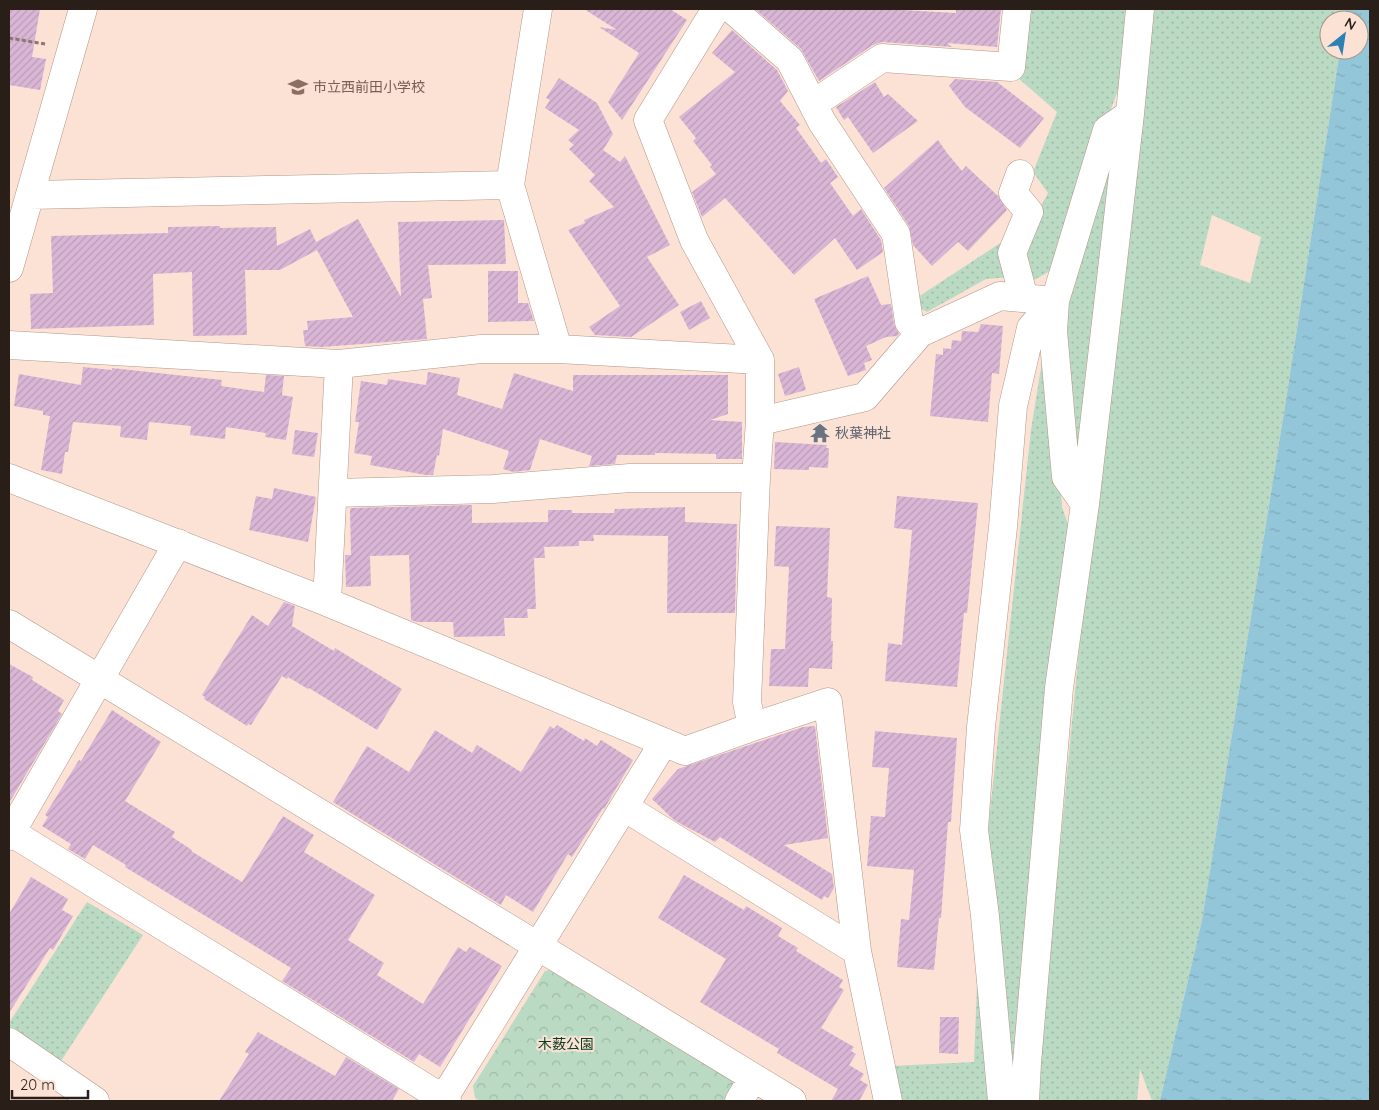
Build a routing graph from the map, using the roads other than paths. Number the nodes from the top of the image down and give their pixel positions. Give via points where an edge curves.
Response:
1 (84, 9) edge
2 (538, 9) edge
3 (716, 9) edge
4 (732, 9) edge
5 (1017, 9) edge
6 (1140, 9) edge
7 (813, 104) junction
8 (1130, 114) junction
9 (1020, 174) dead end
10 (510, 185) junction
11 (30, 195) junction
12 (10, 262) edge
13 (1024, 298) junction
14 (1055, 301) junction
15 (920, 333) junction
16 (9, 345) edge
17 (558, 349) junction
18 (760, 360) junction
19 (339, 364) junction
20 (760, 421) junction
21 (9, 478) edge
22 (756, 478) junction
23 (333, 493) junction
24 (1085, 504) junction
25 (178, 543) junction
26 (327, 602) junction
27 (9, 624) edge
28 (100, 679) junction
29 (752, 726) junction
30 (664, 742) junction
31 (624, 807) junction
32 (9, 833) edge
33 (537, 947) junction
34 (857, 950) junction
35 (9, 1042) edge
36 (753, 1078) junction
37 (95, 1101) edge
38 (444, 1101) edge
39 (739, 1101) edge
40 (792, 1101) edge
41 (888, 1101) edge
42 (1002, 1101) edge
43 (1025, 1101) edge

1 - 11 street
2 - 10 street
3 - 18 street via 648,120 694,240
4 - 7 street via 790,60
5 - 7 street via 1011,67 882,58
6 - 8 street
7 - 15 street via 896,234 909,322
8 - 14 street via 1107,130
8 - 24 street
9 - 13 street via 1013,193 1028,212 1012,254
10 - 11 street
10 - 17 street
11 - 12 street
13 - 14 street
13 - 15 street via 1000,296
14 - 24 street via 1053,331 1066,477
14 - 42 street via 1031,328 1013,406 978,765 974,830 986,916
15 - 20 street via 865,397
16 - 19 street
17 - 18 street
17 - 19 street via 481,349
18 - 20 street
19 - 23 street
20 - 22 street
21 - 25 street
22 - 23 street via 630,478 493,489
22 - 29 street via 747,702
23 - 26 street
24 - 43 street via 1059,688
25 - 26 street
25 - 28 street
26 - 30 street
27 - 28 street
28 - 32 street
28 - 33 street
29 - 30 street via 685,751
29 - 34 street via 828,702
30 - 31 street
31 - 33 street
31 - 34 street
32 - 38 street
33 - 36 street
33 - 38 street
34 - 41 street
35 - 37 street
36 - 39 street
36 - 40 street

